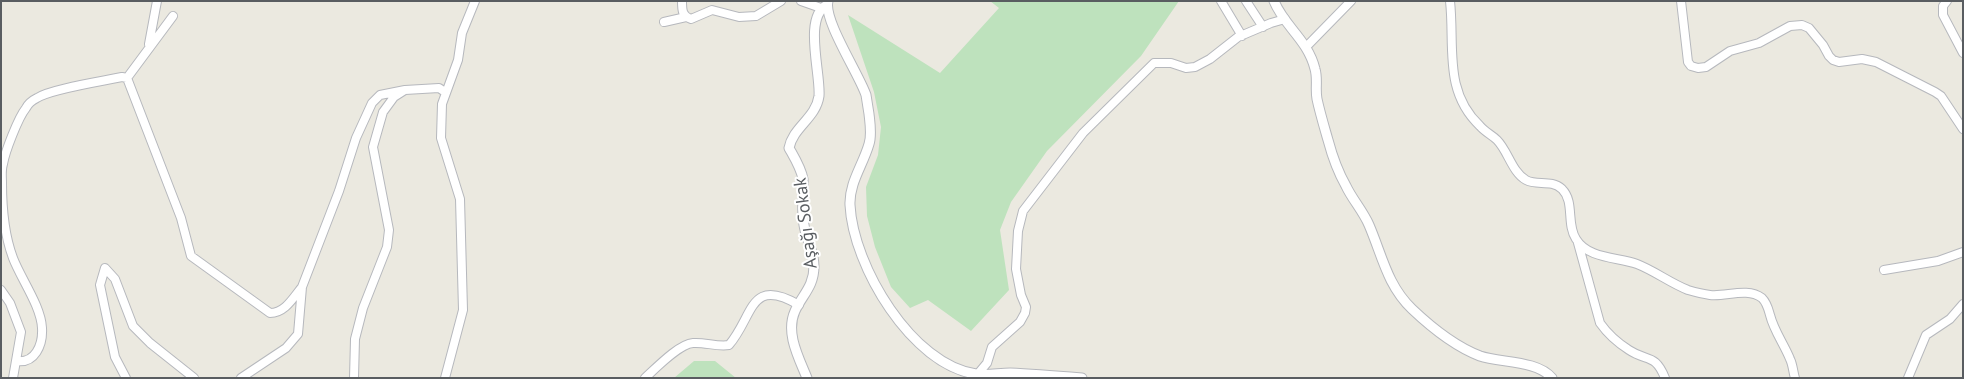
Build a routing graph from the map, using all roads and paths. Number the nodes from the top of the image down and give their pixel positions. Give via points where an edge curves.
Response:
1 (157, 1) edge
2 (475, 1) edge
3 (682, 1) edge
4 (781, 1) edge
5 (801, 1) edge
6 (1221, 1) edge
7 (1246, 1) edge
8 (1274, 1) edge
9 (1351, 1) edge
10 (1450, 1) edge
11 (1681, 1) edge
12 (1948, 1) edge
13 (826, 5) edge
14 (173, 16) dead end
15 (686, 17) junction
16 (1285, 19) junction
17 (664, 22) dead end
18 (1263, 27) junction
19 (1242, 36) junction
20 (149, 46) junction
21 (1306, 47) junction
22 (1963, 53) edge
23 (127, 78) junction
24 (404, 90) junction
25 (445, 92) junction
26 (1963, 129) edge
27 (1578, 243) junction
28 (1963, 252) edge
29 (1884, 270) dead end
30 (302, 287) junction
31 (1, 290) edge
32 (1963, 304) edge
33 (799, 305) junction
34 (16, 362) junction
35 (977, 375) junction
36 (13, 378) edge
37 (126, 378) edge
38 (194, 378) edge
39 (241, 378) edge
40 (354, 378) edge
41 (445, 378) edge
42 (646, 378) edge
43 (807, 378) edge
44 (1082, 378) edge
45 (1552, 378) edge
46 (1665, 378) edge
47 (1795, 378) edge
48 (1908, 378) edge

1 - 20 street
2 - 25 street
3 - 15 street via 682,12
4 - 15 street via 756,16 739,17 712,10 691,19
5 - 13 street
6 - 19 street
7 - 18 street
8 - 16 street
9 - 21 street
10 - 27 street via 1452,62 1459,96 1479,126 1498,141 1521,176 1527,181 1560,187 1566,194 1571,227
11 - 26 street via 1691,66 1706,67 1730,50 1759,43 1790,26 1802,25 1809,28 1833,60 1876,62 1936,92
12 - 22 street via 1943,6 1943,15
13 - 33 street, Aşağı Sokak via 817,17 814,47 819,95 815,110 790,138 789,148 803,178 804,226 814,266 810,287
13 - 35 street via 866,96 869,113 870,143 852,188 850,204 862,254 874,283 908,331 932,355 951,367
14 - 20 street
15 - 17 street
16 - 18 street
16 - 21 street
18 - 19 street
19 - 35 street via 1195,67 1154,62 1083,133 1049,176 1023,211 1018,230 1016,269 1025,313 1020,322 992,347
20 - 23 street
21 - 45 street via 1315,69 1317,98 1328,141 1345,185 1369,225 1392,285 1410,308 1448,340 1482,356 1537,368
23 - 30 street via 181,218 191,256 270,313 286,306
23 - 34 street via 39,97 26,107 16,127 2,164 2,205 13,258 36,306 42,327 40,346 32,359
24 - 25 street via 439,88
24 - 30 street via 380,95 372,104 356,138
24 - 40 street via 383,112 373,147 389,230 387,247 363,308 355,339
25 - 41 street via 441,138 460,199 463,310
27 - 46 street via 1605,331 1630,351 1654,360
27 - 47 street via 1595,254 1636,264 1692,291 1712,295 1752,294 1762,298
28 - 29 street via 1938,261
30 - 39 street via 298,334 286,348
31 - 34 street via 10,303 20,332
32 - 48 street via 1950,319 1926,335
33 - 42 street via 784,296 766,295 752,305 729,345 692,343 684,346
33 - 43 street, Aşağı Sokak via 794,313 792,332
34 - 36 street
35 - 44 street via 1008,373
37 - 38 street via 115,357 100,285 105,268 115,279 133,326

